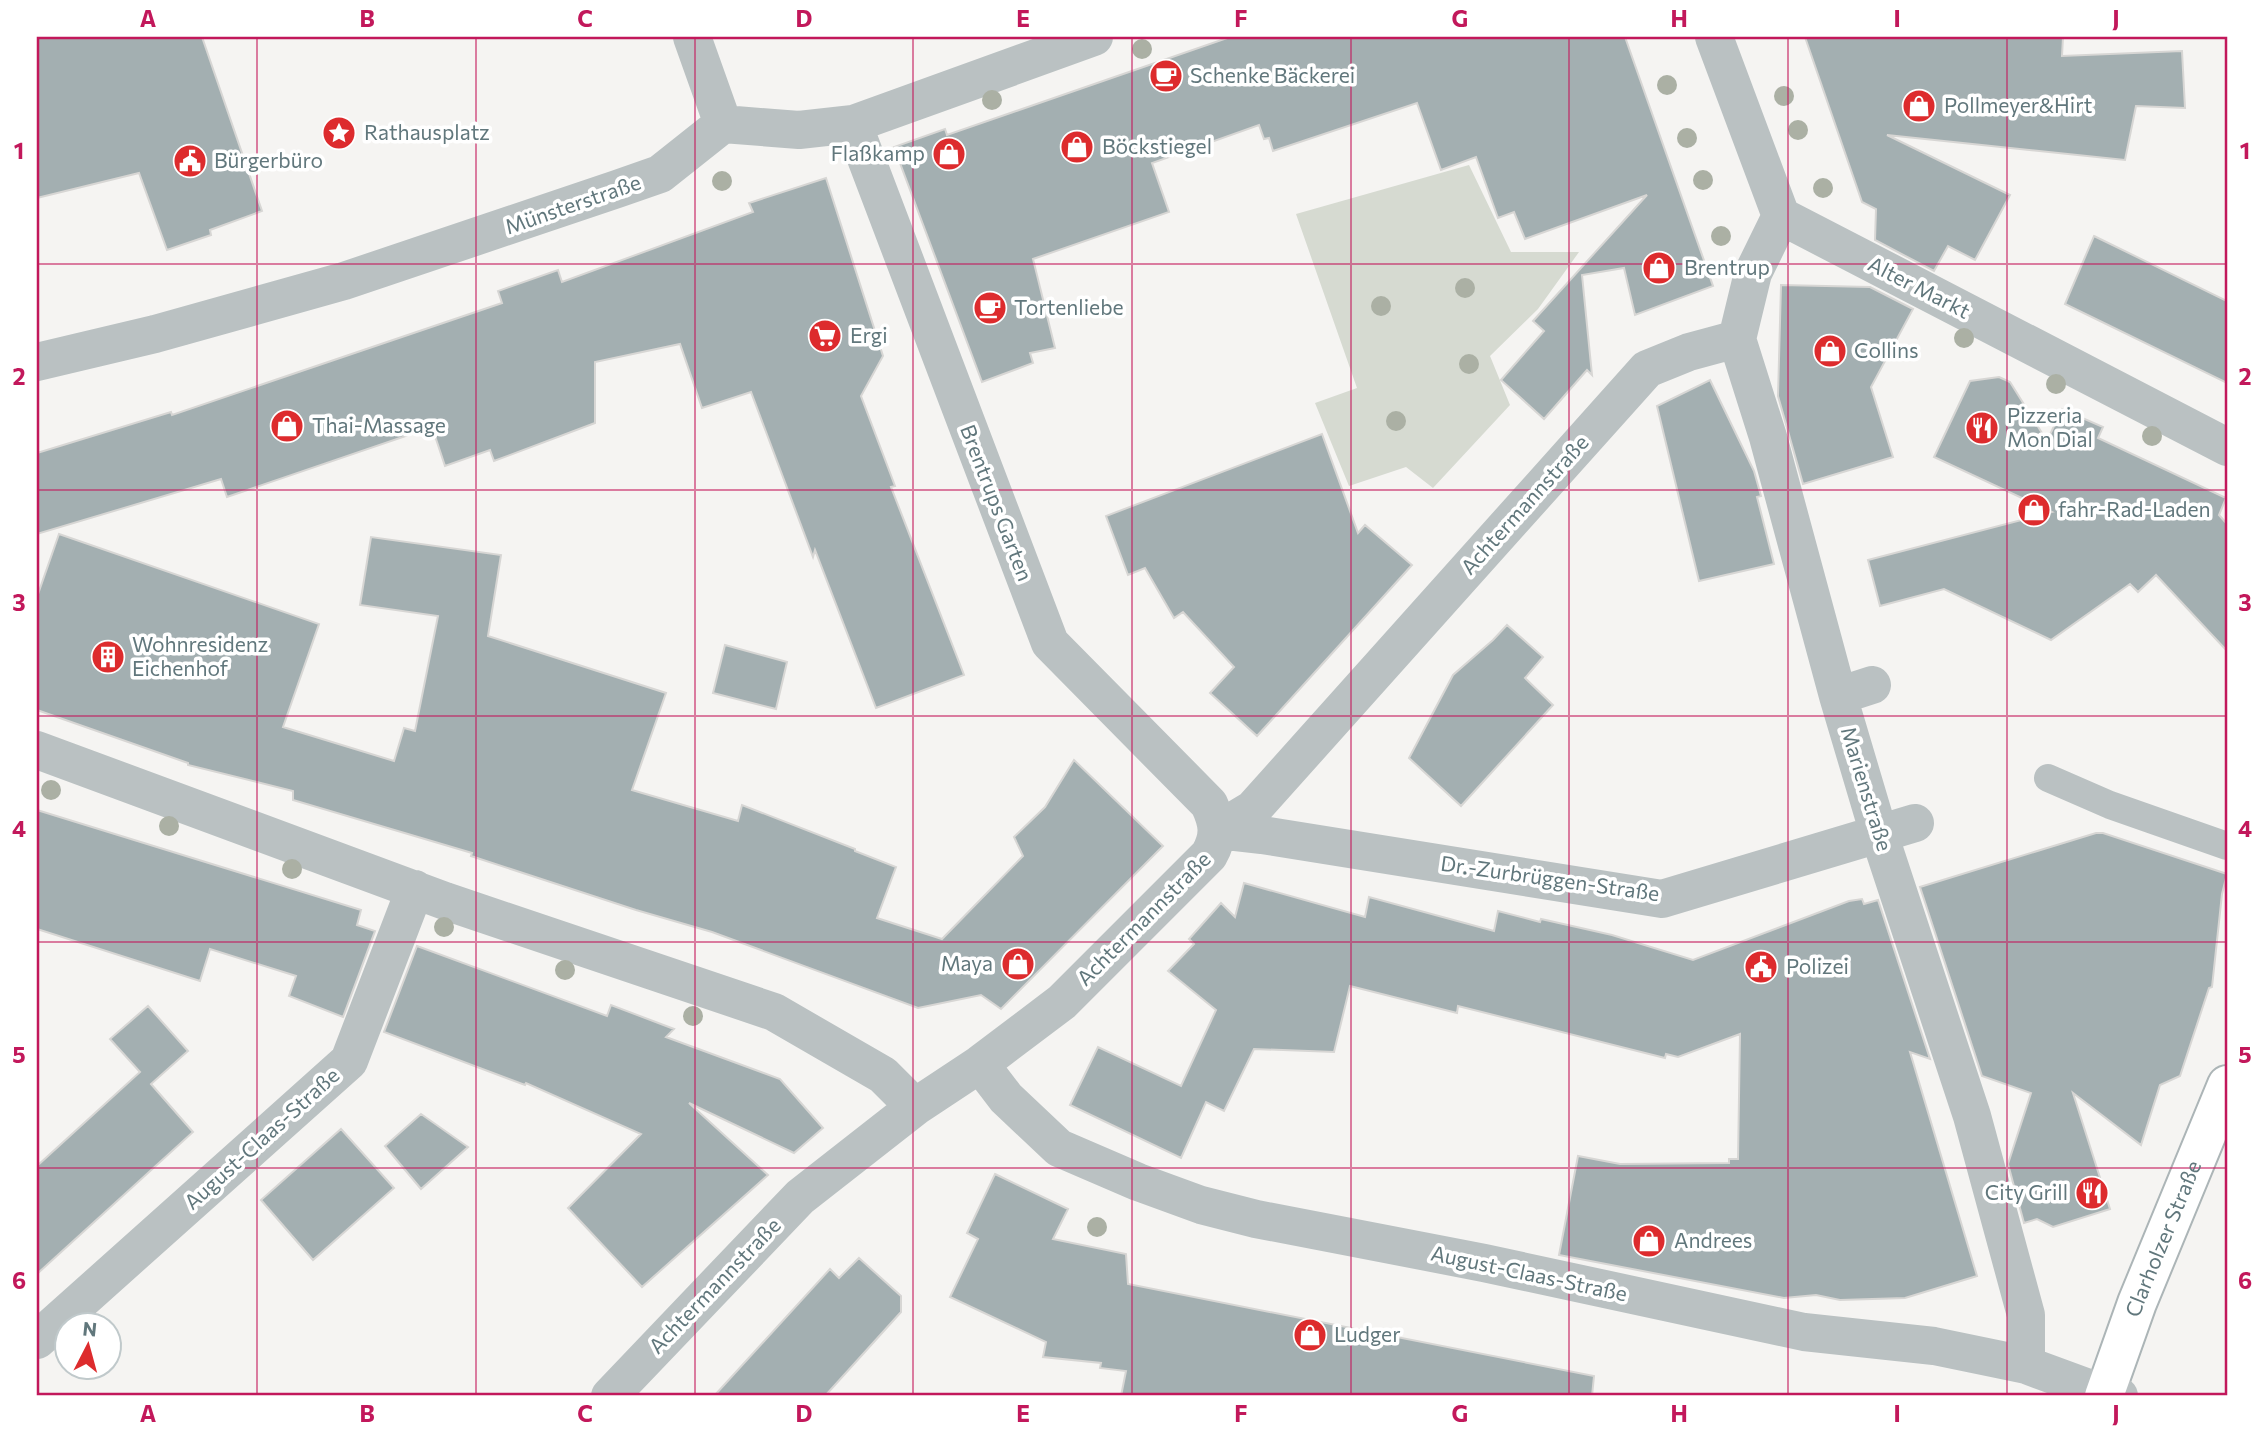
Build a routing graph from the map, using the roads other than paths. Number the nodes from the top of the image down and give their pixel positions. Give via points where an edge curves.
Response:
1 (692, 37) edge
2 (1094, 37) edge
3 (1714, 37) edge
4 (723, 124) junction
5 (853, 124) junction
6 (1781, 216) junction
7 (1737, 339) junction
8 (37, 362) edge
9 (2227, 447) edge
10 (37, 750) edge
11 (2048, 778) dead end
12 (1915, 823) dead end
13 (1218, 830) junction
14 (1880, 834) junction
15 (2227, 846) edge
16 (415, 889) junction
17 (980, 1064) junction
18 (2227, 1085) edge
19 (915, 1107) junction
20 (37, 1340) edge
21 (2026, 1365) junction
22 (610, 1396) edge
23 (2110, 1396) edge

1 - 4 street
2 - 5 street
3 - 6 street
4 - 5 street via 799,130
4 - 8 street, Münsterstraße via 660,174 579,203 344,281
5 - 13 street, Brentrups Garten via 1050,643 1209,804
6 - 7 street via 1753,273
6 - 9 street, Alter Markt
7 - 13 street, Achtermannstraße via 1647,369 1253,809
7 - 14 street, Marienstraße via 1855,690
10 - 16 street
11 - 15 lane
12 - 14 street, Dr.-Zurbrüggen-Straße
13 - 14 street, Dr.-Zurbrüggen-Straße via 1662,899
13 - 17 street, Achtermannstraße via 1209,855 1062,1002
14 - 21 street, Marienstraße via 1972,1116 2026,1315
16 - 19 street via 774,1012 883,1075
16 - 20 street, August-Claas-Straße via 349,1061
17 - 19 street, Achtermannstraße
17 - 21 street, August-Claas-Straße via 1006,1098 1059,1148 1201,1205 1804,1332 1934,1346
18 - 23 street, Clarholzer Straße via 2137,1303
19 - 22 street, Achtermannstraße via 800,1197
21 - 23 street, August-Claas-Straße

